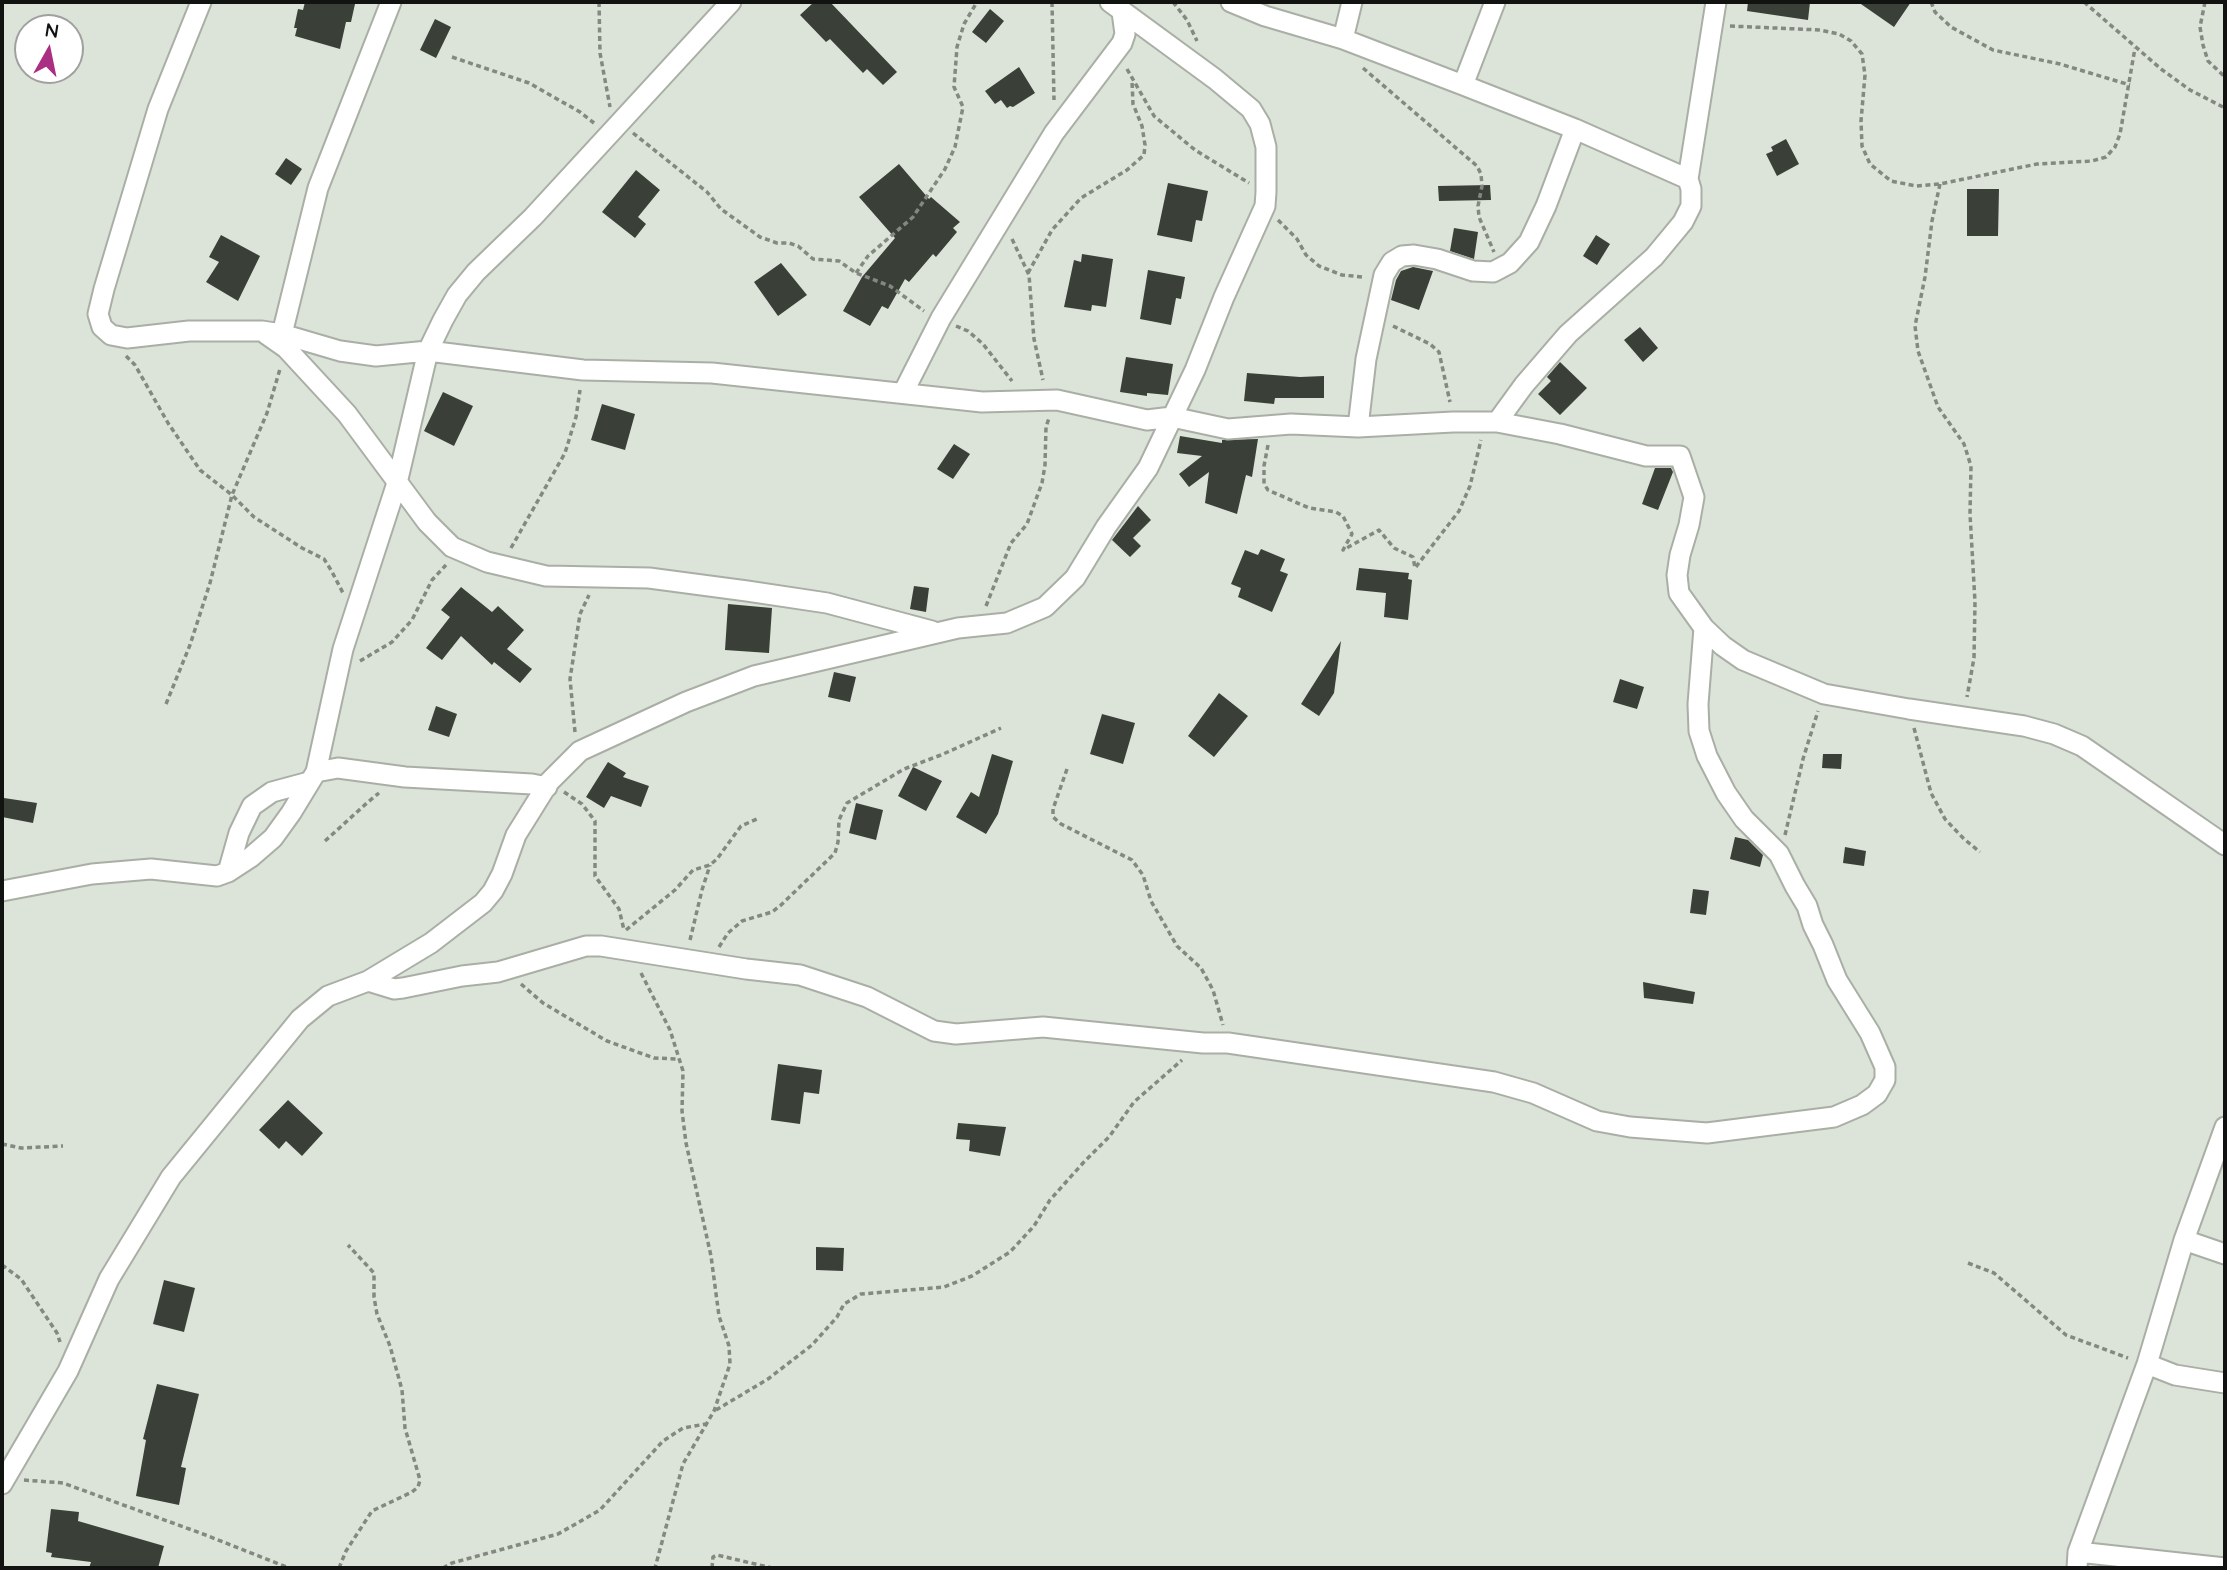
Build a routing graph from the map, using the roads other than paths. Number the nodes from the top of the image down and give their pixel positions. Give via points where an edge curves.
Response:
1 (201, 2) edge
2 (390, 2) edge
3 (731, 2) edge
4 (1231, 2) edge
5 (1352, 2) edge
6 (1495, 2) edge
7 (1716, 2) edge
8 (1116, 7) edge
9 (1267, 9) edge
10 (1342, 39) junction
11 (1463, 85) junction
12 (1575, 129) junction
13 (1688, 179) junction
14 (284, 341) junction
15 (428, 351) junction
16 (903, 393) junction
17 (1172, 417) junction
18 (1492, 422) junction
19 (1358, 427) junction
20 (397, 483) junction
21 (1704, 628) junction
22 (937, 633) junction
23 (312, 777) junction
24 (548, 784) junction
25 (2225, 845) edge
26 (229, 872) junction
27 (2, 891) edge
28 (368, 981) junction
29 (2225, 1127) edge
30 (2185, 1240) junction
31 (2225, 1254) edge
32 (2147, 1364) junction
33 (2225, 1383) edge
34 (3, 1482) edge
35 (2078, 1560) edge
36 (2225, 1568) edge

1 - 14 street via 158,109 98,314 111,335 127,338 189,331 262,331
2 - 14 street via 318,188
3 - 15 street via 533,217 476,272 457,295
4 - 9 street
5 - 10 street
6 - 11 street
7 - 13 street
8 - 16 street via 1125,34 1122,43 1054,133 942,318
8 - 17 street via 1251,109 1266,147 1265,199
9 - 10 street
10 - 11 street
11 - 12 street
12 - 13 street
12 - 19 street via 1529,242 1510,263 1493,272 1414,255 1392,262 1384,275 1366,359
13 - 18 street via 1691,206 1683,222 1654,257 1568,334
14 - 15 street via 376,356
14 - 20 street via 347,414
15 - 16 street via 583,370 712,373
15 - 20 street
16 - 17 street via 982,402 1052,400 1147,420
17 - 19 street via 1228,429 1291,424
17 - 22 street via 1147,468 1075,578 1045,607 1007,623
18 - 19 street
18 - 21 street via 1646,456 1680,456 1695,496 1680,555 1679,593
20 - 22 street via 452,547 487,562 545,576 649,578 827,603
20 - 23 street via 343,649
21 - 25 street via 1743,660 1824,694 2054,734 2082,746
21 - 28 street via 1698,705 1699,731 1707,756 1744,819 1779,854 1885,1067 1885,1080 1877,1094 1834,1117 1707,1133 1630,1127 1597,1121 1533,1093 1494,1082 1228,1044 1043,1027 975,1034 934,1031 867,997 800,975 630,950 586,946 498,972 394,989
22 - 24 street via 754,676 686,702 580,751
23 - 24 street via 338,768 405,777
23 - 26 street via 273,838
23 - 26 street via 272,792 252,806
24 - 28 street via 516,835 502,874 483,903 431,943
26 - 27 street via 207,876 151,869 92,874
28 - 34 street via 328,996 300,1019 171,1177 109,1279 68,1371
29 - 30 street
30 - 31 street
30 - 32 street
32 - 33 street via 2175,1375
32 - 35 street
35 - 36 street

